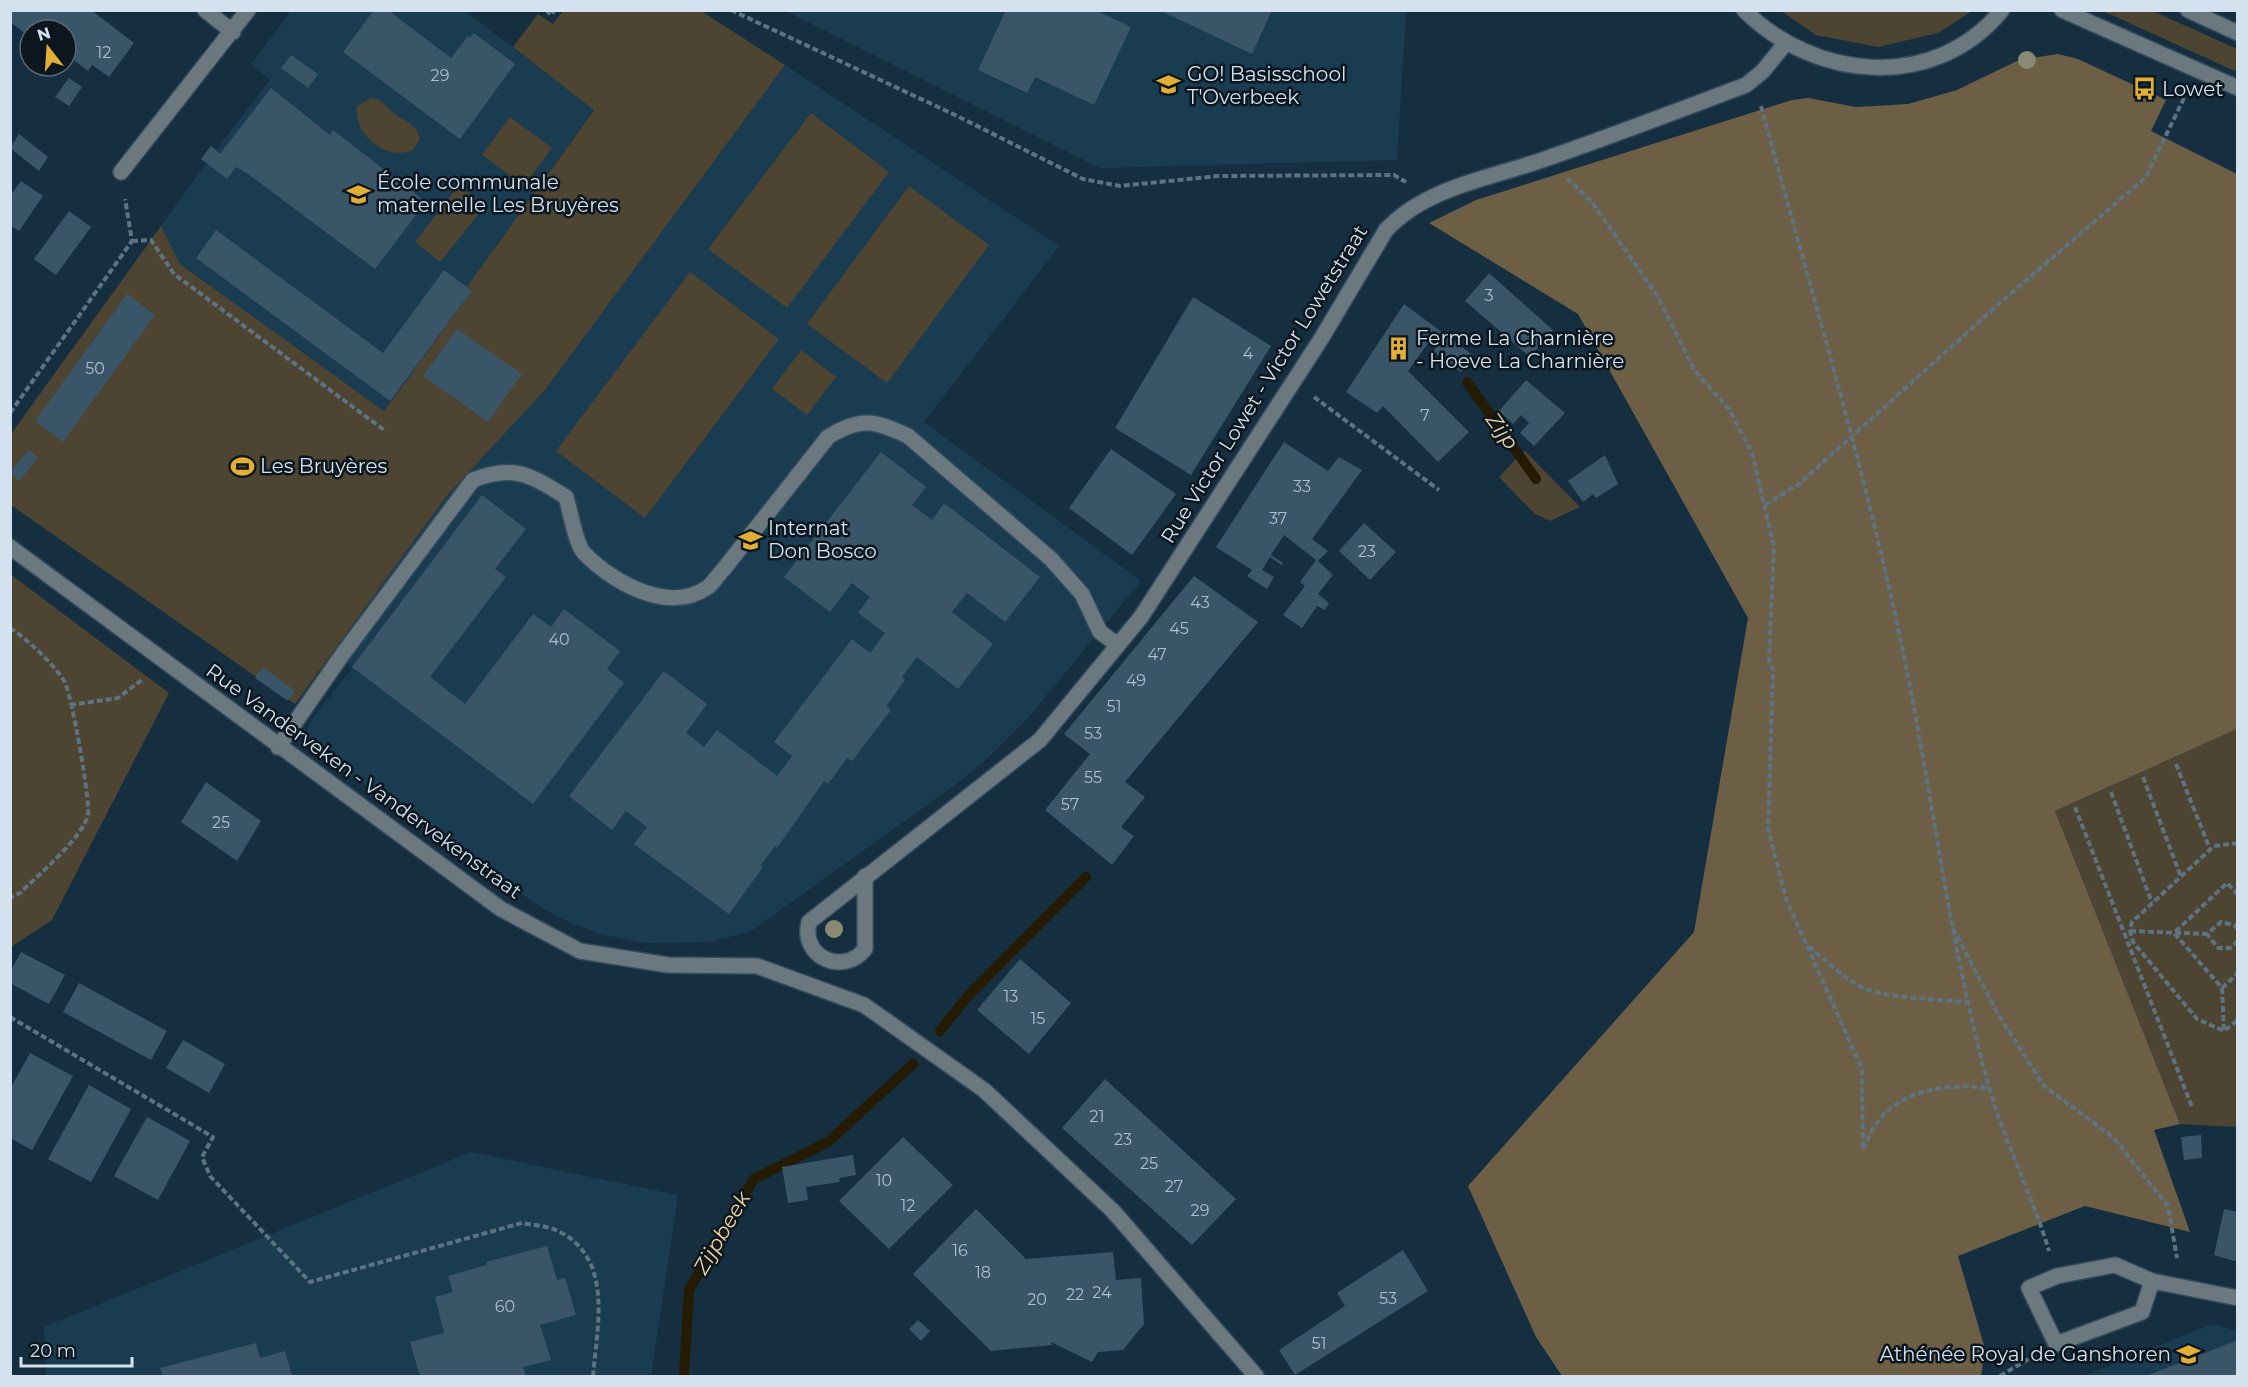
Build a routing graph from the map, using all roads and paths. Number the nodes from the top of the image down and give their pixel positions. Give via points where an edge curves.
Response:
1 (205, 10) edge
2 (248, 10) edge
3 (546, 10) edge
4 (555, 10) edge
5 (731, 10) edge
6 (1744, 10) edge
7 (2002, 10) edge
8 (2062, 10) edge
9 (2188, 10) edge
10 (233, 32) junction
11 (2238, 33) edge
12 (1785, 44) junction
13 (2238, 88) edge
14 (2184, 98) dead end
15 (1760, 102) dead end
16 (1558, 170) dead end
17 (121, 172) joint
18 (1430, 197) junction
19 (132, 241) junction
20 (1293, 383) junction
21 (10, 413) edge
22 (384, 430) dead end
23 (1852, 439) junction
24 (1439, 490) dead end
25 (1765, 505) junction
26 (10, 547) edge
27 (10, 628) edge
28 (1118, 645) junction
29 (165, 662) junction
30 (70, 705) junction
31 (278, 747) junction
32 (2176, 764) dead end
33 (2143, 777) dead end
34 (2111, 792) dead end
35 (2075, 807) dead end
36 (2238, 843) edge
37 (2210, 849) junction
38 (865, 876) junction
39 (2181, 877) junction
40 (2238, 895) edge
41 (10, 898) edge
42 (2152, 903) junction
43 (1950, 922) junction
44 (2238, 929) edge
45 (2130, 931) junction
46 (2174, 933) junction
47 (2207, 934) junction
48 (2238, 941) edge
49 (1807, 944) junction
50 (2238, 973) edge
51 (2222, 988) junction
52 (1966, 1002) junction
53 (10, 1017) edge
54 (2238, 1020) edge
55 (2224, 1032) junction
56 (1989, 1088) junction
57 (2192, 1107) dead end
58 (2042, 1227) dead end
59 (2152, 1281) junction
60 (2180, 1287) junction
61 (2238, 1298) edge
62 (2056, 1344) junction
63 (593, 1377) edge
64 (1256, 1377) edge
65 (2000, 1377) edge

1 - 10 street
2 - 10 street
3 - 4 path via 551,15
5 - 18 path via 1083,179 1120,186 1218,176 1394,175
6 - 12 street via 1761,28
7 - 12 street via 1972,38 1943,54 1912,64 1846,66
8 - 13 street
9 - 11 street
10 - 17 street
12 - 18 street, Rue Victor Lowet - Victor Lowetstraat via 1746,85
14 - 23 path via 2146,177 2000,303
15 - 23 path
16 - 25 path via 1592,202 1659,297 1694,370 1729,409 1752,453
17 - 19 path
18 - 20 street, Rue Victor Lowet - Victor Lowetstraat via 1386,230
19 - 21 path
19 - 22 path via 151,240 174,274
20 - 24 path
20 - 28 street, Rue Victor Lowet - Victor Lowetstraat via 1141,617
23 - 25 path via 1799,484
23 - 43 path via 1867,488 1911,688
25 - 49 path via 1774,547 1768,828 1786,899
26 - 29 street, Rue Vanderveken - Vandervekenstraat
27 - 30 path via 24,636 65,682
28 - 31 street via 1100,632 1082,594 1051,559 908,436 885,425 856,423 828,437 707,588 687,595 644,594 582,552 566,497 529,474 492,472 473,480
28 - 38 street, Rue Victor Lowet - Victor Lowetstraat via 1040,740
29 - 30 path via 118,698
29 - 31 street, Rue Vanderveken - Vandervekenstraat
30 - 41 path via 82,757 88,814 67,848
31 - 64 street, Rue Vanderveken - Vandervekenstraat via 501,909 580,951 668,965 757,966 864,1005 984,1090 1104,1203
32 - 37 path
33 - 39 path
34 - 42 path
35 - 57 path
36 - 37 path
37 - 39 path
38 - 38 street, Rue Victor Lowet - Victor Lowetstraat via 809,922 806,933 810,947 823,958 839,962 859,957 865,948
39 - 42 path
40 - 46 path via 2227,883
42 - 45 path via 2132,922
43 - 52 path
43 - 60 path via 1998,1014 2044,1086 2113,1137 2168,1206
44 - 47 path via 2221,922
45 - 46 path
45 - 55 path via 2133,942 2197,1019
46 - 47 path
46 - 51 path
47 - 48 path via 2218,948 2230,948
49 - 52 path via 1862,988 1918,999
49 - 56 path via 1862,1069 1863,1150 1876,1124 1902,1100 1928,1089 1961,1085
50 - 51 path
51 - 55 path
52 - 56 path
53 - 63 path via 213,1137 202,1157 210,1176 310,1282 522,1223 557,1230 580,1245 600,1292
54 - 55 path
56 - 58 path
59 - 60 street
59 - 62 street via 2142,1312
59 - 62 street via 2115,1265 2057,1276 2029,1288
60 - 61 street
62 - 65 path

